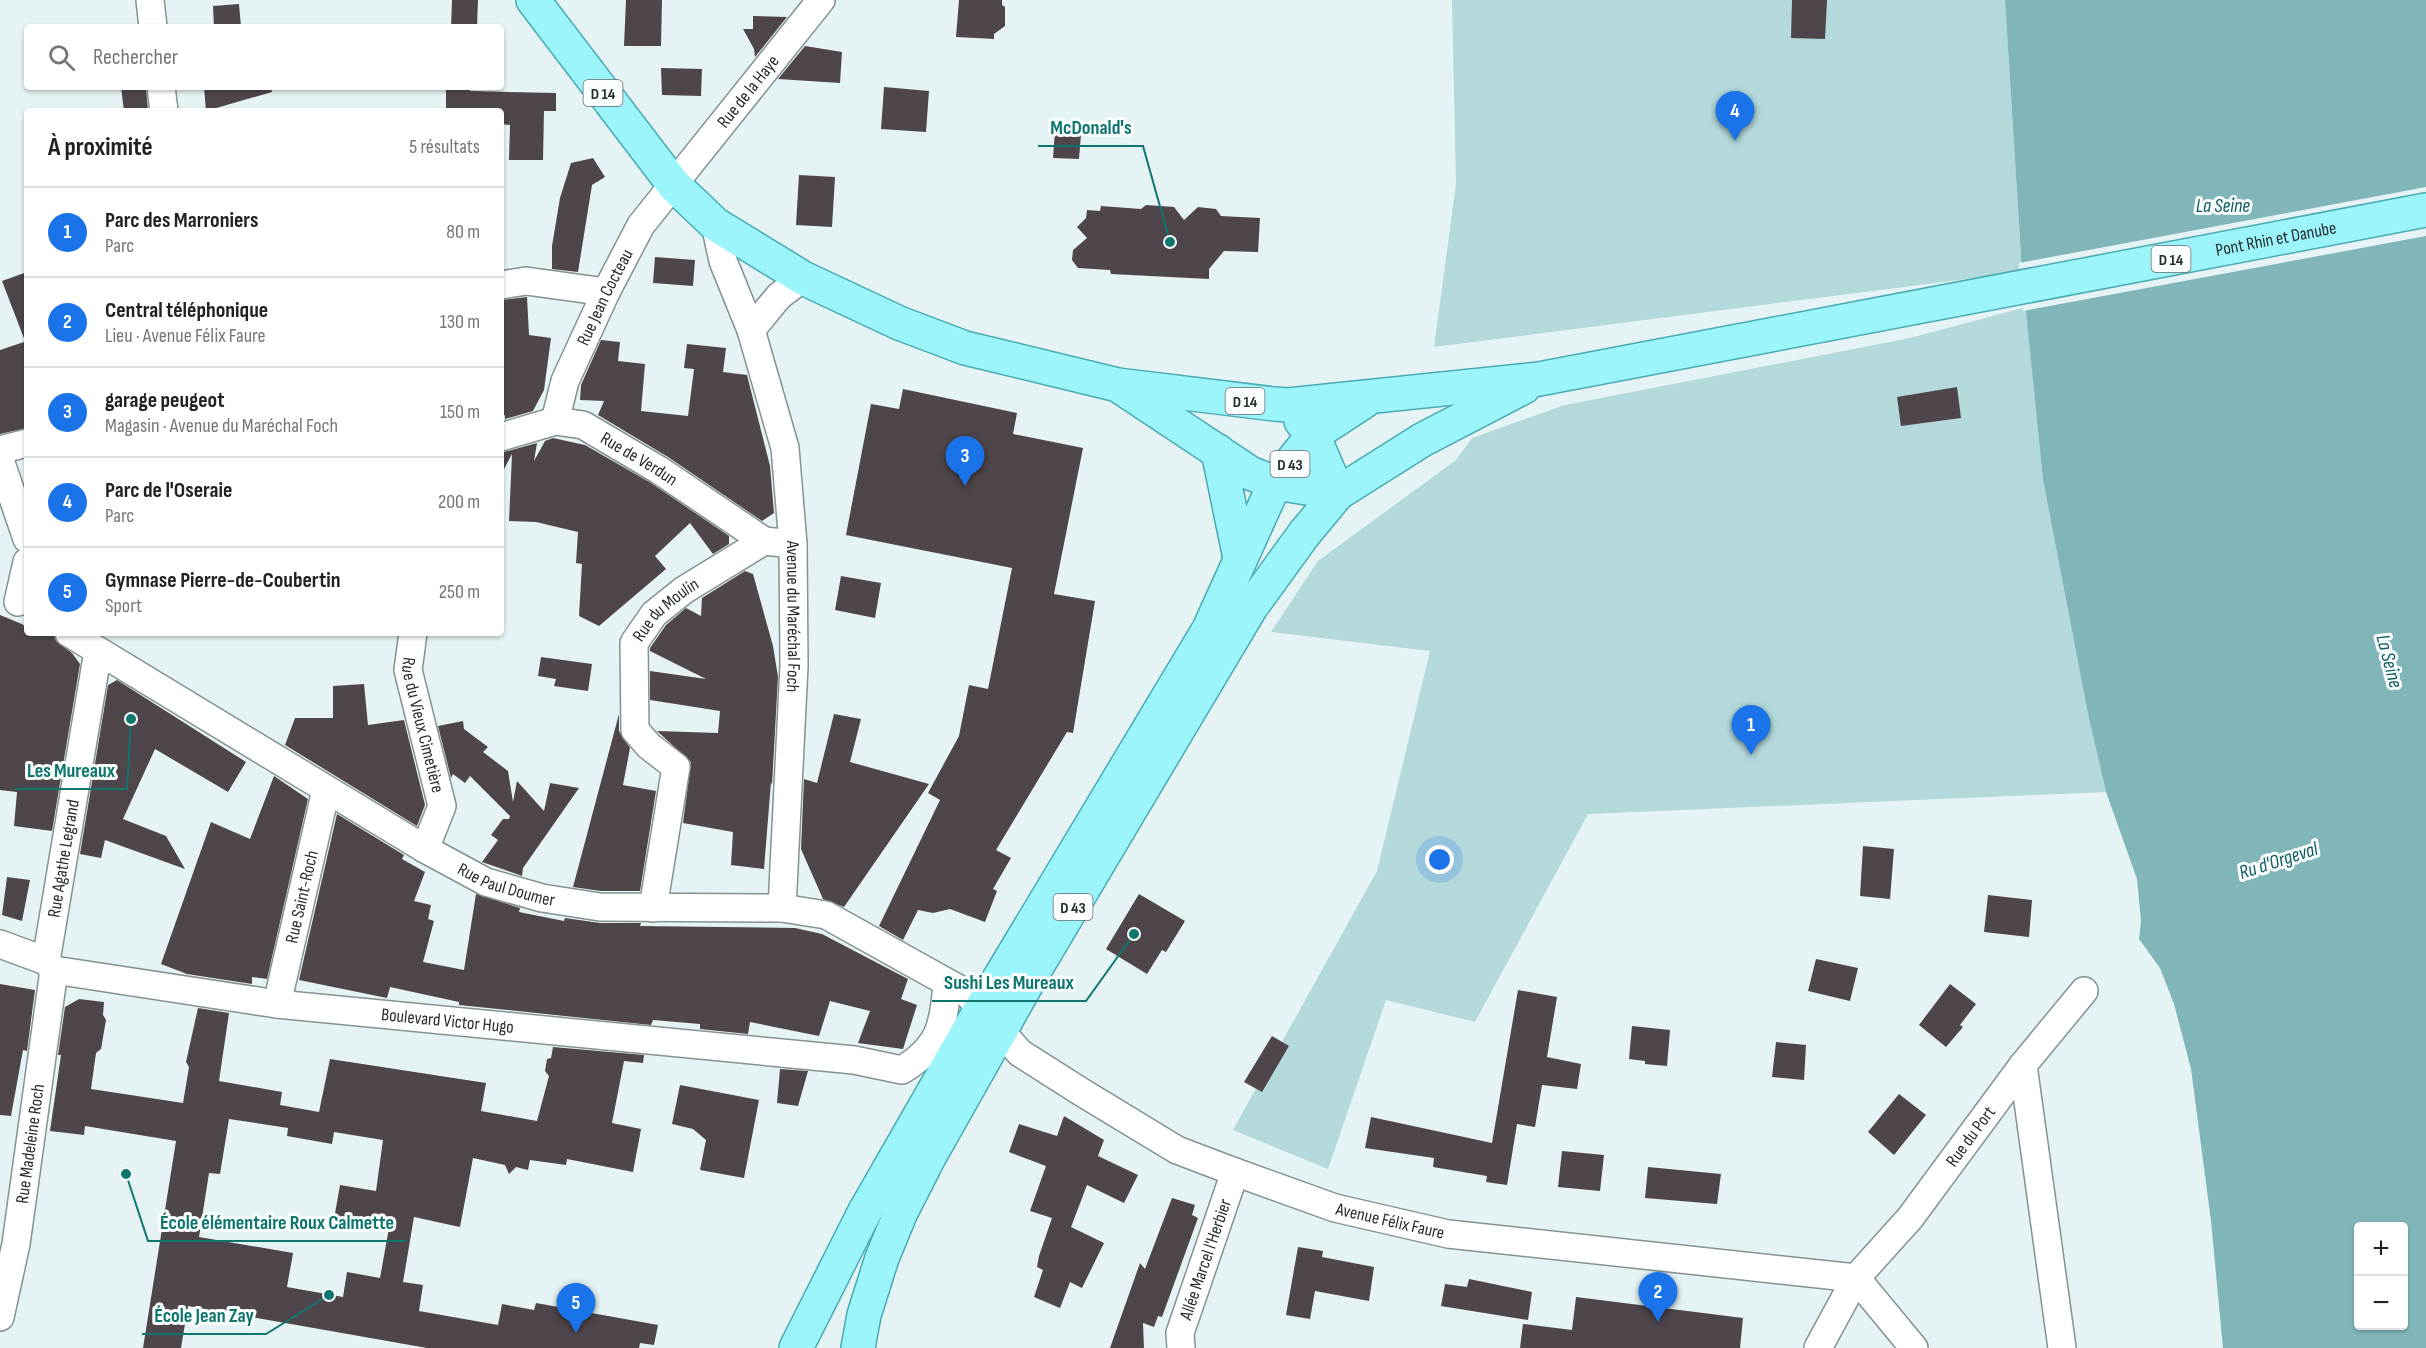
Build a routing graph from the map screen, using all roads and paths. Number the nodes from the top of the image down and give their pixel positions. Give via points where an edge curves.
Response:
1 (150, 0) edge
2 (533, 0) edge
3 (821, 0) edge
4 (153, 24) edge
5 (161, 90) edge
6 (164, 108) edge
7 (674, 185) junction
8 (2426, 210) edge
9 (715, 224) junction
10 (803, 278) junction
11 (504, 285) edge
12 (606, 292) junction
13 (751, 330) junction
14 (1539, 379) junction
15 (1118, 385) junction
16 (1372, 397) junction
17 (1288, 405) junction
18 (555, 421) junction
19 (1313, 435) junction
20 (504, 436) edge
21 (24, 444) edge
22 (0, 450) edge
23 (1218, 451) junction
24 (0, 460) edge
25 (1275, 483) junction
26 (1338, 493) junction
27 (24, 530) edge
28 (764, 541) junction
29 (793, 544) junction
30 (1240, 558) junction
31 (24, 573) edge
32 (15, 602) edge
33 (74, 636) edge
34 (412, 636) edge
35 (98, 651) junction
36 (327, 790) junction
37 (425, 849) junction
38 (653, 908) junction
39 (782, 908) junction
40 (0, 944) edge
41 (50, 966) junction
42 (947, 983) junction
43 (2084, 991) dead end
44 (277, 1004) junction
45 (991, 1020) junction
46 (2023, 1065) junction
47 (902, 1070) junction
48 (927, 1105) junction
49 (1235, 1172) junction
50 (1856, 1278) junction
51 (0, 1317) edge
52 (796, 1348) edge
53 (858, 1348) edge
54 (1181, 1348) edge
55 (1818, 1348) edge
56 (1914, 1348) edge
57 (2062, 1348) edge

1 - 4 street
2 - 7 main road, D 14
3 - 7 street, Rue de la Haye
5 - 6 street
7 - 9 main road, D 14
7 - 12 street, Rue Jean Cocteau via 641,225
8 - 14 main road, Pont Rhin et Danube / D 14
9 - 10 main road, D 14
9 - 13 street, Avenue du Maréchal Foch via 723,261
10 - 13 street via 779,296
10 - 15 main road, D 14 via 964,348
11 - 12 street via 526,281
12 - 18 street, Rue Jean Cocteau via 566,381
13 - 29 street, Avenue du Maréchal Foch via 785,448
14 - 16 main road, D 14
14 - 26 main road, D 14 via 1422,440
15 - 17 main road, D 14
15 - 23 main road, D 14
16 - 17 main road, D 14
16 - 19 main road, D 43
17 - 19 main road
18 - 20 street, Rue de Verdun
18 - 28 street, Rue de Verdun via 583,425 659,470
19 - 25 main road, D 43
19 - 26 main road
21 - 22 street
23 - 25 main road, D 14 via 1250,473
23 - 30 main road
24 - 27 street
25 - 26 main road, D 14
25 - 30 main road, D 43
26 - 45 main road, D 43 via 1251,607
28 - 29 street
28 - 38 street, Rue du Moulin via 684,590 654,614 634,643 635,730 676,767
29 - 39 street, Avenue du Maréchal Foch via 794,666
30 - 45 main road, D 43 via 1209,629
31 - 32 street
33 - 35 street, Rue Paul Doumer
34 - 37 street, Rue du Vieux Cimetière via 408,670 442,807
35 - 36 street, Rue Paul Doumer
35 - 41 street, Rue Agathe Legrand
36 - 37 street, Rue Paul Doumer
36 - 44 street, Rue Saint-Roch
37 - 38 street, Rue Paul Doumer via 486,882 542,898 600,907
38 - 39 street, Rue Paul Doumer
39 - 42 street, Rue Paul Doumer via 826,915
40 - 41 street, Boulevard Victor Hugo
41 - 44 street, Boulevard Victor Hugo
41 - 51 street, Rue Madeleine Roch via 15,1244
42 - 45 street, Rue Paul Doumer via 968,994
42 - 47 street via 938,1037 920,1059
43 - 46 street, Rue du Port
44 - 47 street, Boulevard Victor Hugo via 854,1060
45 - 48 main road, D 43
45 - 49 street, Avenue Félix Faure via 1020,1053 1092,1099 1177,1150
45 - 53 main road, D 43 via 901,1212 870,1291
46 - 50 street, Rue du Port via 1910,1218
46 - 57 street
47 - 48 street
48 - 52 main road, D 43 via 864,1213
49 - 50 street, Avenue Félix Faure via 1335,1208 1448,1234
49 - 54 street, Allée Marcel l'Herbier via 1180,1333
50 - 55 street, Rue du Port
50 - 56 street

